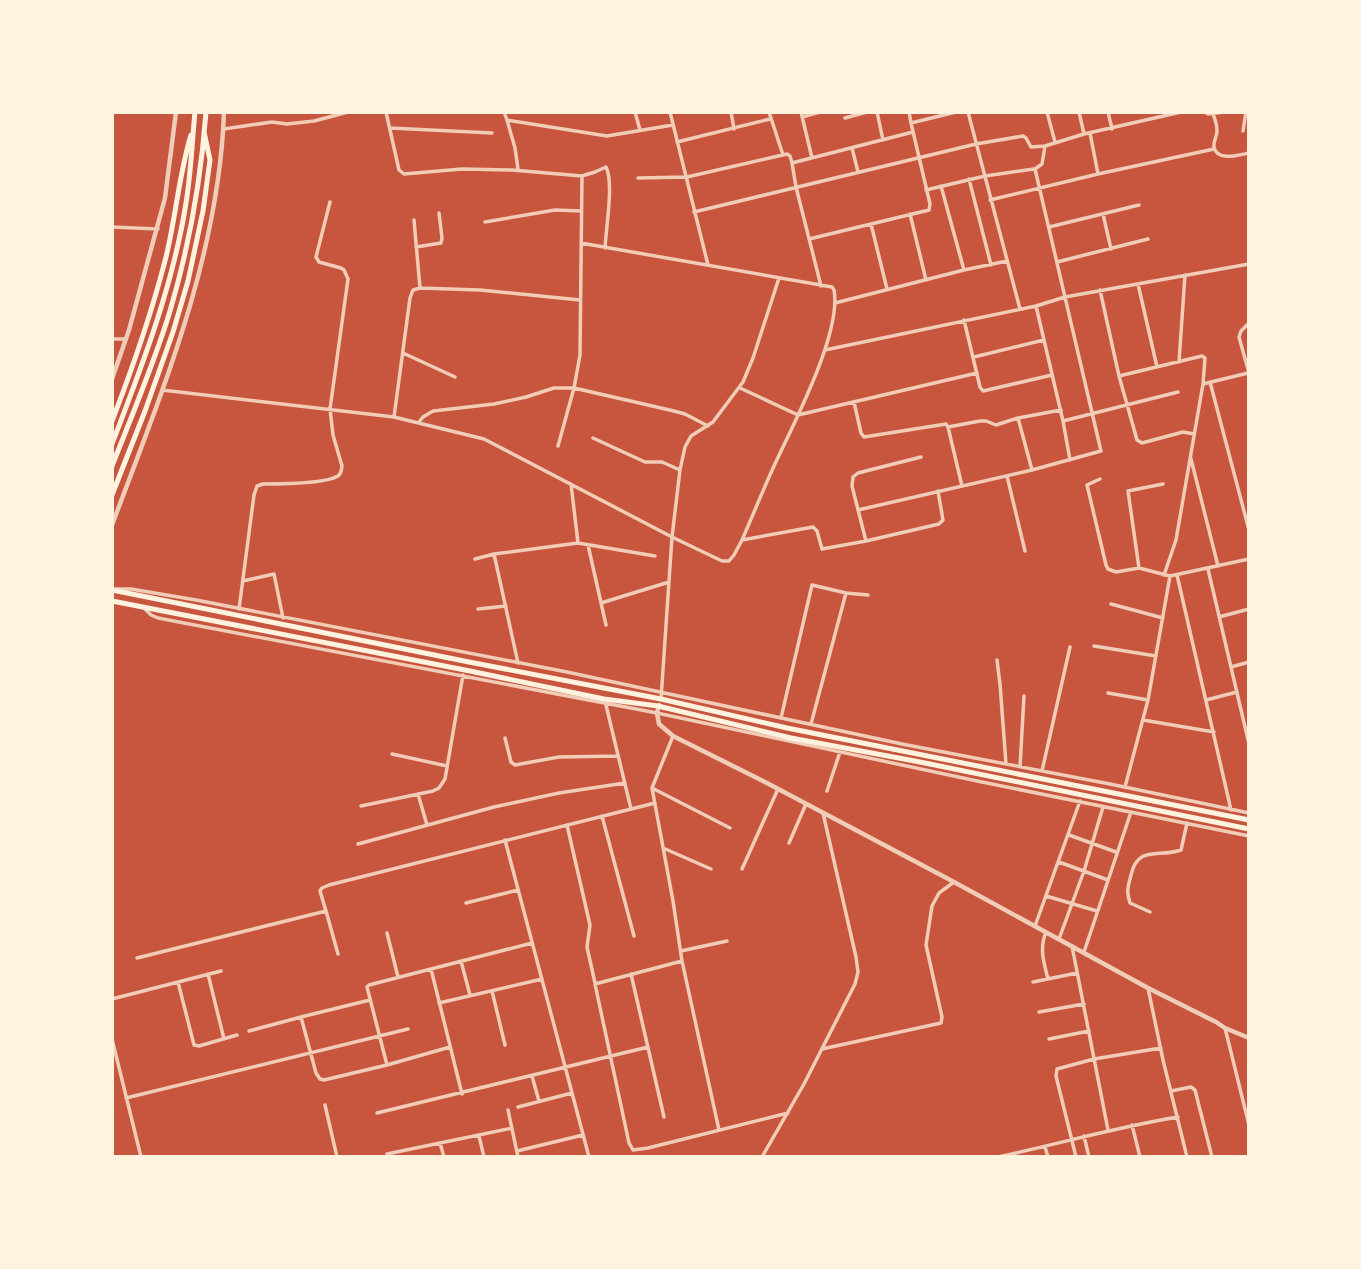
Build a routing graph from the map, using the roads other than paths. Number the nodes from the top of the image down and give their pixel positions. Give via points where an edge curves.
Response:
1 (176, 112) edge
2 (195, 112) edge
3 (205, 112) edge
4 (224, 112) edge
5 (348, 112) edge
6 (386, 112) edge
7 (504, 112) edge
8 (635, 112) edge
9 (670, 112) edge
10 (731, 112) edge
11 (769, 112) edge
12 (820, 112) edge
13 (867, 112) edge
14 (877, 112) edge
15 (909, 112) edge
16 (956, 112) edge
17 (968, 112) edge
18 (1047, 112) edge
19 (1079, 112) edge
20 (1108, 112) edge
21 (1181, 112) edge
22 (1205, 112) edge
23 (1224, 112) edge
24 (1246, 112) edge
25 (802, 114) edge
26 (1163, 114) edge
27 (1213, 114) edge
28 (845, 117) dead end
29 (770, 119) junction
30 (507, 120) junction
31 (911, 123) junction
32 (194, 125) junction
33 (673, 125) junction
34 (390, 128) junction
35 (1112, 128) junction
36 (224, 129) junction
37 (734, 129) junction
38 (640, 130) junction
39 (1243, 131) dead end
40 (204, 132) junction
41 (913, 132) junction
42 (492, 133) dead end
43 (1087, 134) junction
44 (883, 140) junction
45 (677, 142) junction
46 (1055, 142) junction
47 (976, 144) junction
48 (1045, 146) junction
49 (852, 148) junction
50 (1214, 149) junction
51 (1249, 153) edge
52 (783, 155) junction
53 (918, 157) junction
54 (812, 159) junction
55 (792, 163) junction
56 (1035, 169) junction
57 (518, 170) junction
58 (858, 172) junction
59 (1098, 174) junction
60 (582, 176) junction
61 (985, 176) junction
62 (687, 177) junction
63 (638, 178) dead end
64 (969, 179) junction
65 (796, 187) junction
66 (941, 187) junction
67 (1040, 189) junction
68 (926, 190) junction
69 (990, 200) junction
70 (330, 202) dead end
71 (1139, 205) dead end
72 (581, 211) junction
73 (695, 212) junction
74 (439, 213) dead end
75 (911, 214) junction
76 (1102, 214) junction
77 (414, 220) dead end
78 (485, 222) dead end
79 (871, 224) junction
80 (112, 227) edge
81 (1048, 228) junction
82 (158, 229) junction
83 (809, 239) junction
84 (1148, 239) dead end
85 (581, 243) junction
86 (416, 247) junction
87 (605, 248) junction
88 (1111, 248) junction
89 (1007, 261) junction
90 (1056, 262) junction
91 (1249, 264) edge
92 (708, 265) junction
93 (991, 265) junction
94 (964, 270) junction
95 (1185, 275) junction
96 (779, 278) junction
97 (926, 281) junction
98 (1138, 284) junction
99 (821, 286) junction
100 (420, 288) junction
101 (887, 289) junction
102 (1100, 290) junction
103 (1065, 297) junction
104 (580, 300) junction
105 (835, 303) junction
106 (1036, 306) junction
107 (1020, 309) junction
108 (964, 320) junction
109 (1249, 323) edge
110 (112, 339) edge
111 (126, 339) junction
112 (1044, 341) junction
113 (825, 350) junction
114 (403, 353) junction
115 (974, 357) junction
116 (1179, 362) junction
117 (1157, 367) junction
118 (977, 373) junction
119 (1249, 373) edge
120 (1052, 375) junction
121 (1119, 376) junction
122 (455, 377) dead end
123 (112, 379) edge
124 (1210, 382) junction
125 (1203, 384) junction
126 (574, 388) junction
127 (740, 388) junction
128 (162, 390) junction
129 (1178, 392) dead end
130 (854, 402) junction
131 (1127, 406) junction
132 (330, 409) junction
133 (1061, 410) junction
134 (1093, 414) junction
135 (798, 415) junction
136 (394, 417) junction
137 (1018, 418) junction
138 (112, 421) edge
139 (1063, 421) junction
140 (418, 423) junction
141 (708, 426) junction
142 (948, 427) junction
143 (1194, 434) junction
144 (593, 438) dead end
145 (112, 444) edge
146 (558, 446) dead end
147 (921, 457) dead end
148 (1191, 457) junction
149 (1070, 460) junction
150 (112, 466) edge
151 (680, 470) junction
152 (1032, 470) junction
153 (1007, 476) junction
154 (1100, 479) dead end
155 (571, 484) junction
156 (1163, 484) dead end
157 (962, 486) junction
158 (938, 491) junction
159 (112, 495) edge
160 (858, 510) junction
161 (1247, 514) edge
162 (112, 525) edge
163 (1249, 530) edge
164 (672, 537) junction
165 (742, 540) junction
166 (866, 541) junction
167 (578, 543) junction
168 (588, 545) junction
169 (1026, 551) dead end
170 (494, 554) junction
171 (655, 556) dead end
172 (475, 559) dead end
173 (1249, 559) edge
174 (1218, 566) junction
175 (1139, 568) junction
176 (1208, 568) junction
177 (1167, 575) junction
178 (1177, 575) junction
179 (243, 581) junction
180 (669, 582) junction
181 (112, 589) edge
182 (846, 593) junction
183 (868, 595) dead end
184 (112, 601) edge
185 (601, 603) junction
186 (1111, 604) dead end
187 (506, 606) junction
188 (142, 607) junction
189 (239, 609) junction
190 (478, 609) dead end
191 (1249, 609) edge
192 (1219, 617) junction
193 (283, 618) junction
194 (1163, 618) junction
195 (606, 625) dead end
196 (1094, 646) dead end
197 (1070, 647) dead end
198 (1156, 656) junction
199 (996, 660) dead end
200 (1249, 662) edge
201 (518, 663) junction
202 (1231, 667) junction
203 (463, 675) junction
204 (1237, 692) junction
205 (1108, 693) dead end
206 (661, 695) junction
207 (1024, 696) dead end
208 (1148, 700) junction
209 (1206, 700) junction
210 (605, 701) junction
211 (658, 710) junction
212 (781, 718) junction
213 (1143, 720) junction
214 (811, 724) junction
215 (1214, 732) junction
216 (673, 736) junction
217 (505, 738) dead end
218 (1249, 744) edge
219 (840, 752) junction
220 (392, 754) dead end
221 (618, 756) junction
222 (1006, 764) junction
223 (447, 766) junction
224 (1020, 767) junction
225 (1042, 771) junction
226 (625, 783) junction
227 (652, 788) junction
228 (1125, 788) junction
229 (778, 789) junction
230 (827, 791) dead end
231 (418, 794) junction
232 (1080, 801) junction
233 (655, 803) junction
234 (806, 804) junction
235 (361, 806) dead end
236 (1103, 807) junction
237 (631, 809) junction
238 (1231, 810) junction
239 (1131, 812) junction
240 (823, 813) junction
241 (1249, 813) edge
242 (602, 816) junction
243 (1249, 820) edge
244 (1187, 823) junction
245 (427, 825) junction
246 (567, 825) junction
247 (730, 828) dead end
248 (1249, 829) edge
249 (1069, 835) junction
250 (1249, 836) edge
251 (505, 840) junction
252 (789, 843) dead end
253 (1092, 843) junction
254 (358, 844) dead end
255 (663, 848) junction
256 (1117, 852) junction
257 (1059, 862) junction
258 (711, 869) dead end
259 (742, 869) dead end
260 (1084, 871) junction
261 (1108, 880) junction
262 (954, 882) junction
263 (519, 890) junction
264 (1046, 896) junction
265 (466, 903) dead end
266 (1072, 904) junction
267 (326, 911) junction
268 (1097, 911) junction
269 (1150, 912) dead end
270 (1035, 926) junction
271 (1046, 932) junction
272 (387, 933) dead end
273 (634, 936) dead end
274 (1059, 939) junction
275 (727, 941) dead end
276 (532, 943) junction
277 (1072, 946) junction
278 (680, 951) junction
279 (1084, 952) junction
280 (338, 954) dead end
281 (137, 958) dead end
282 (461, 961) junction
283 (682, 961) junction
284 (431, 968) junction
285 (221, 971) dead end
286 (1077, 973) junction
287 (208, 974) junction
288 (631, 974) junction
289 (398, 977) junction
290 (542, 979) junction
291 (1048, 979) junction
292 (178, 982) junction
293 (1033, 982) dead end
294 (595, 984) junction
295 (1148, 988) junction
296 (492, 991) junction
297 (470, 995) junction
298 (112, 999) edge
299 (370, 1000) junction
300 (439, 1003) junction
301 (1084, 1004) junction
302 (1039, 1012) dead end
303 (300, 1017) junction
304 (1225, 1028) junction
305 (408, 1029) dead end
306 (249, 1031) dead end
307 (1089, 1031) junction
308 (237, 1035) dead end
309 (379, 1037) junction
310 (1249, 1038) edge
311 (112, 1039) edge
312 (224, 1039) junction
313 (1049, 1039) dead end
314 (505, 1045) dead end
315 (450, 1047) junction
316 (648, 1047) junction
317 (1161, 1048) junction
318 (822, 1049) junction
319 (311, 1052) junction
320 (610, 1056) junction
321 (1094, 1059) junction
322 (387, 1065) junction
323 (565, 1067) junction
324 (532, 1076) junction
325 (1171, 1091) junction
326 (572, 1093) junction
327 (461, 1094) junction
328 (126, 1098) junction
329 (539, 1102) junction
330 (325, 1105) dead end
331 (518, 1107) dead end
332 (508, 1110) dead end
333 (377, 1113) dead end
334 (788, 1113) junction
335 (664, 1117) dead end
336 (1178, 1117) junction
337 (1132, 1125) junction
338 (1249, 1125) edge
339 (512, 1128) junction
340 (719, 1130) junction
341 (1108, 1130) junction
342 (583, 1135) junction
343 (479, 1136) junction
344 (1084, 1136) junction
345 (1072, 1140) junction
346 (440, 1143) junction
347 (1045, 1147) junction
348 (517, 1151) junction
349 (387, 1154) dead end
350 (141, 1157) edge
351 (337, 1157) edge
352 (443, 1157) edge
353 (484, 1157) edge
354 (518, 1157) edge
355 (589, 1157) edge
356 (762, 1157) edge
357 (998, 1157) edge
358 (1048, 1157) edge
359 (1076, 1157) edge
360 (1089, 1157) edge
361 (1140, 1157) edge
362 (1188, 1157) edge
363 (1212, 1157) edge

1 - 82 street
2 - 32 highway
3 - 40 highway
4 - 36 street
5 - 36 street via 314,121
6 - 34 street
7 - 30 street
8 - 38 street
9 - 33 street
10 - 37 street
11 - 29 street
12 - 25 street
13 - 28 street
14 - 44 street
15 - 31 street
16 - 31 street
17 - 47 street
18 - 46 street
19 - 43 street
20 - 35 street
21 - 26 street
22 - 27 street
23 - 27 street
24 - 39 street
25 - 54 street
26 - 35 street
27 - 50 street via 1217,130
29 - 37 street
29 - 52 street
30 - 38 street via 607,136
30 - 57 street
31 - 41 street
32 - 138 highway via 152,310
32 - 145 highway via 175,258
33 - 38 street
33 - 45 street
34 - 42 street
34 - 57 street via 402,173
35 - 43 street
36 - 128 street via 205,254
37 - 45 street
40 - 150 highway via 195,202 170,312
40 - 159 highway via 210,160 188,281
41 - 44 street
41 - 53 street
43 - 46 street
43 - 59 street
44 - 49 street
45 - 62 street
46 - 48 street
47 - 48 street via 1023,136 1031,147
47 - 53 street
47 - 61 street
48 - 56 street via 1042,164
49 - 54 street
49 - 58 street
50 - 51 street via 1222,156
50 - 59 street
52 - 55 street via 790,155
52 - 62 street
53 - 58 street
53 - 68 street
54 - 55 street
55 - 65 street
56 - 61 street
56 - 67 street
57 - 60 street
58 - 65 street
59 - 67 street
60 - 72 street
60 - 87 street via 606,166 608,170
61 - 64 street
61 - 69 street
62 - 63 street
62 - 73 street
64 - 66 street
64 - 93 street
65 - 73 street
65 - 83 street
66 - 68 street
66 - 94 street
67 - 69 street
67 - 81 street
68 - 75 street via 929,210
69 - 89 street
70 - 132 street via 316,257 344,270 348,279
71 - 76 street
72 - 78 street via 555,210
72 - 85 street
73 - 92 street
74 - 86 street via 441,243
75 - 79 street
75 - 97 street
76 - 81 street
76 - 88 street
77 - 86 street
79 - 83 street
79 - 101 street
80 - 82 street
81 - 90 street
82 - 111 street
83 - 99 street
84 - 88 street
85 - 87 street
85 - 104 street
86 - 100 street
87 - 92 street
88 - 90 street
89 - 93 street
89 - 107 street
90 - 103 street
91 - 95 street
92 - 96 street
93 - 94 street
94 - 97 street
95 - 98 street
95 - 116 street
96 - 99 street
96 - 127 street
97 - 101 street
98 - 102 street
98 - 117 street
99 - 105 street via 833,289
100 - 104 street
100 - 114 street via 412,290
101 - 105 street
102 - 103 street
102 - 121 street
103 - 106 street
103 - 134 street
104 - 126 street via 580,355
105 - 113 street
106 - 107 street
106 - 112 street
107 - 108 street
108 - 113 street
108 - 115 street
109 - 119 street via 1239,337
110 - 111 street
111 - 123 street
112 - 115 street
112 - 120 street
113 - 135 street
114 - 122 street
114 - 136 street
115 - 118 street
116 - 117 street
116 - 125 street via 1205,357
117 - 121 street
118 - 120 street via 982,390 987,391
118 - 130 street
119 - 124 street
120 - 133 street
121 - 131 street
124 - 125 street
124 - 161 street
125 - 143 street
126 - 140 street via 433,411
126 - 141 street via 674,411
126 - 146 street
127 - 135 street
127 - 141 street
128 - 132 street
128 - 162 street
129 - 131 street
130 - 135 street
130 - 142 street via 864,437 944,423
131 - 134 street
131 - 143 street via 1139,442 1183,432
132 - 136 street
132 - 179 street via 342,471 318,481 257,486
133 - 137 street
133 - 139 street
134 - 139 street
134 - 149 street via 1101,452
135 - 165 street
136 - 140 street
137 - 142 street via 996,425 981,421
137 - 152 street
139 - 149 street
140 - 155 street via 484,439
141 - 151 street via 691,436
142 - 157 street
143 - 148 street
144 - 151 street via 645,462 662,462
147 - 160 street via 855,474 852,486
148 - 174 street
148 - 177 street
149 - 152 street
151 - 164 street
152 - 153 street
153 - 157 street
153 - 169 street
154 - 175 street via 1087,485 1106,565 1116,572
155 - 164 street
155 - 167 street
156 - 175 street via 1128,491
157 - 158 street
158 - 160 street
158 - 166 street via 942,523
160 - 166 street
161 - 163 street
164 - 165 street via 726,562
164 - 180 street
165 - 166 street via 813,527 822,549
167 - 168 street
167 - 170 street
168 - 171 street
168 - 185 street
170 - 172 street
170 - 187 street
173 - 174 street
174 - 176 street
175 - 177 street
176 - 178 street
176 - 192 street
177 - 178 street
177 - 194 street
178 - 209 street
179 - 189 street
179 - 193 street via 274,574
180 - 185 street
180 - 206 street
181 - 189 street
181 - 206 highway via 469,662
182 - 183 street
182 - 212 street via 813,585
182 - 214 street
184 - 188 highway
185 - 195 street
186 - 194 street
187 - 190 street
187 - 201 street
188 - 203 street via 158,618
188 - 210 highway
189 - 193 street
191 - 192 street
192 - 202 street
193 - 201 street
194 - 198 street
196 - 198 street
197 - 225 street
198 - 208 street
199 - 222 street
200 - 202 street
201 - 206 street
202 - 204 street
203 - 210 street
203 - 223 street
204 - 209 street
204 - 218 street
205 - 208 street
206 - 211 street
206 - 212 street
206 - 243 highway via 787,728
207 - 224 street
208 - 213 street
209 - 215 street
210 - 211 highway
210 - 221 street
211 - 216 street via 659,724
211 - 219 street
211 - 248 highway
212 - 214 street
213 - 215 street
213 - 228 street
214 - 222 street
215 - 238 street
216 - 227 street
216 - 229 street
217 - 221 street via 515,765 559,757
219 - 230 street
219 - 232 street
220 - 223 street
221 - 226 street
222 - 224 street
223 - 231 street via 439,788
224 - 225 street
225 - 228 street
226 - 237 street
226 - 245 street via 546,795
227 - 233 street
227 - 247 street
228 - 238 street
229 - 234 street
229 - 259 street
231 - 235 street
231 - 245 street
232 - 236 street
232 - 249 street
233 - 237 street
233 - 255 street
234 - 240 street
234 - 252 street
236 - 239 street
236 - 253 street
237 - 242 street
238 - 241 street
239 - 244 street
239 - 256 street
240 - 262 street
240 - 318 street via 858,972
242 - 246 street
242 - 273 street
244 - 250 street
244 - 269 street via 1181,850 1146,854 1133,866 1127,892 1130,903
245 - 254 street
246 - 251 street
246 - 294 street via 589,921 587,947
249 - 253 street
249 - 257 street
251 - 263 street
251 - 267 street via 325,887 320,891
253 - 256 street
253 - 260 street
255 - 258 street
255 - 278 street
256 - 261 street
257 - 260 street
257 - 264 street
260 - 261 street
260 - 266 street
261 - 268 street
262 - 270 street
262 - 318 street via 939,893 932,906 926,945 941,1023
263 - 265 street
263 - 276 street
264 - 266 street
264 - 270 street
266 - 268 street
266 - 274 street
267 - 280 street
267 - 281 street
268 - 279 street
270 - 271 street
271 - 274 street
271 - 291 street via 1042,951
272 - 289 street
274 - 277 street
275 - 278 street
276 - 282 street
276 - 290 street
277 - 279 street
277 - 286 street
278 - 283 street
279 - 295 street
282 - 284 street
282 - 297 street
283 - 288 street
283 - 340 street
284 - 289 street
284 - 300 street
285 - 287 street
286 - 291 street
286 - 301 street
287 - 292 street
287 - 312 street
288 - 294 street
288 - 316 street
289 - 299 street via 369,985
290 - 296 street
290 - 323 street
291 - 293 street
292 - 298 street
292 - 312 street via 194,1045
294 - 320 street
295 - 304 street
295 - 317 street
296 - 297 street
296 - 314 street
297 - 300 street
299 - 303 street
299 - 309 street
300 - 315 street
301 - 302 street
301 - 307 street
303 - 306 street
303 - 319 street
304 - 310 street
304 - 338 street
305 - 309 street
307 - 313 street
307 - 321 street
308 - 312 street
309 - 319 street
309 - 322 street
311 - 328 street
315 - 322 street
315 - 327 street
316 - 320 street
316 - 335 street
317 - 321 street
317 - 325 street
318 - 334 street
319 - 322 street via 316,1073 324,1080
319 - 328 street
320 - 323 street
320 - 340 street via 633,1150
321 - 341 street
321 - 345 street via 1056,1071
323 - 324 street
323 - 326 street
324 - 327 street
324 - 329 street
325 - 336 street
325 - 363 street via 1194,1088
326 - 329 street
326 - 342 street
327 - 333 street
328 - 350 street
329 - 331 street
330 - 351 street
332 - 339 street
334 - 340 street
334 - 356 street
336 - 337 street
336 - 362 street
337 - 341 street
337 - 361 street
339 - 343 street
339 - 348 street
341 - 344 street
342 - 348 street
342 - 355 street
343 - 346 street
343 - 353 street
344 - 345 street
344 - 360 street
345 - 347 street
345 - 359 street
346 - 349 street
346 - 352 street
347 - 357 street
347 - 358 street
348 - 354 street

